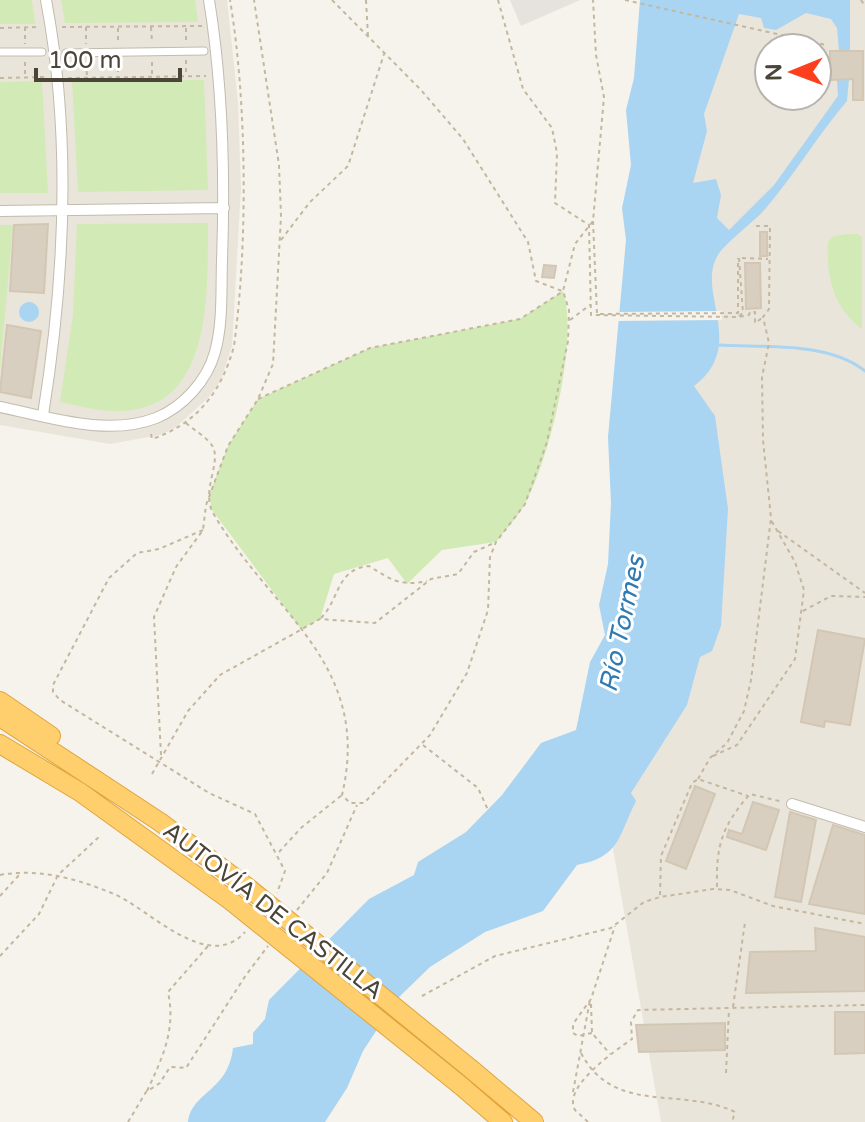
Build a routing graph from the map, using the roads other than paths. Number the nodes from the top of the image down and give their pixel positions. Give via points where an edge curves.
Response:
1 (46, 0) edge
2 (209, 0) edge
3 (204, 51) dead end
4 (0, 52) edge
5 (42, 52) dead end
6 (66, 53) dead end
7 (224, 208) junction
8 (63, 210) junction
9 (0, 211) edge
10 (0, 407) edge
11 (43, 415) junction
12 (0, 701) edge
13 (0, 717) edge
14 (0, 744) edge
15 (792, 804) road end
16 (160, 822) junction
17 (865, 827) edge
18 (491, 1083) junction
19 (503, 1122) edge
20 (534, 1122) edge
21 (547, 1122) edge

1 - 8 street via 60,118
2 - 7 street
3 - 6 street
4 - 5 street
7 - 8 street
7 - 11 street via 215,352 195,389 158,418 126,426
8 - 9 street
8 - 11 street via 55,345
10 - 11 street
12 - 16 highway
13 - 16 highway, AUTOVÍA DE CASTILLA
14 - 19 highway, AUTOVÍA DE CASTILLA, bridge via 80,792 231,901
15 - 17 street
16 - 18 highway, AUTOVÍA DE CASTILLA, bridge
18 - 20 highway, AUTOVÍA DE CASTILLA
18 - 21 highway

